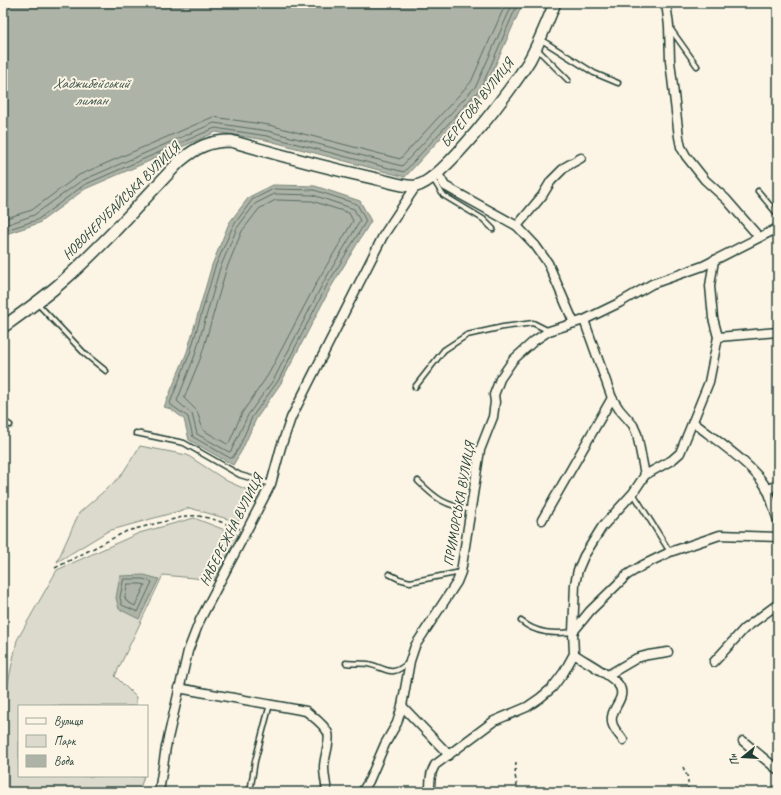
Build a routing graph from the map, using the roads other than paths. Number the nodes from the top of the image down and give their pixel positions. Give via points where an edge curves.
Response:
1 (555, 3) edge
2 (666, 3) edge
3 (669, 26) junction
4 (538, 43) junction
5 (697, 66) dead end
6 (568, 80) dead end
7 (618, 84) dead end
8 (581, 158) dead end
9 (435, 176) junction
10 (416, 186) junction
11 (758, 191) dead end
12 (778, 215) edge
13 (517, 226) junction
14 (493, 228) dead end
15 (778, 228) edge
16 (759, 237) junction
17 (714, 260) junction
18 (37, 303) junction
19 (584, 320) junction
20 (574, 323) junction
21 (3, 327) edge
22 (549, 331) junction
23 (778, 332) edge
24 (718, 337) junction
25 (106, 371) dead end
26 (415, 387) dead end
27 (612, 398) junction
28 (3, 421) edge
29 (693, 422) junction
30 (10, 425) dead end
31 (136, 433) dead end
32 (645, 475) junction
33 (418, 480) dead end
34 (271, 484) junction
35 (778, 484) edge
36 (767, 490) junction
37 (633, 493) junction
38 (471, 510) junction
39 (542, 520) dead end
40 (778, 520) edge
41 (778, 537) edge
42 (670, 552) junction
43 (461, 572) junction
44 (388, 574) dead end
45 (778, 604) edge
46 (521, 621) dead end
47 (573, 632) junction
48 (668, 652) dead end
49 (574, 654) junction
50 (410, 662) junction
51 (714, 662) dead end
52 (346, 663) dead end
53 (608, 675) junction
54 (178, 688) junction
55 (270, 704) junction
56 (402, 706) junction
57 (623, 740) dead end
58 (743, 741) dead end
59 (449, 755) junction
60 (778, 770) edge
61 (159, 792) edge
62 (250, 792) edge
63 (327, 792) edge
64 (362, 792) edge
65 (430, 792) edge

1 - 4 street, БЕРЕГОВА ВУЛИЦЯ
2 - 3 street
3 - 5 lane
3 - 16 street via 670,61 681,147 705,180 726,199
4 - 6 lane
4 - 7 lane
4 - 9 street, БЕРЕГОВА ВУЛИЦЯ via 505,96
8 - 13 street via 565,167 551,181
9 - 10 street, БЕРЕГОВА ВУЛИЦЯ
9 - 13 street via 445,186
9 - 14 lane via 443,195 483,219
10 - 18 street, НОВОНЕРУБАЙСЬКА ВУЛИЦЯ via 335,170 230,141 216,141 196,149 180,160 118,227
10 - 34 street, НАБЕРЕЖНА ВУЛИЦЯ via 383,236 291,418
11 - 12 lane
13 - 20 street via 548,263
15 - 16 street, ПРИМОРСЬКА ВУЛИЦЯ
16 - 17 street, ПРИМОРСЬКА ВУЛИЦЯ
17 - 19 street, ПРИМОРСЬКА ВУЛИЦЯ via 652,284
17 - 24 street via 710,286
18 - 21 street, НОВОНЕРУБАЙСЬКА ВУЛИЦЯ
18 - 25 lane via 85,354
19 - 20 street, ПРИМОРСЬКА ВУЛИЦЯ
19 - 27 street
20 - 22 street, ПРИМОРСЬКА ВУЛИЦЯ
22 - 26 lane via 533,323 467,335 444,350
22 - 38 street, ПРИМОРСЬКА ВУЛИЦЯ via 534,340 513,360 500,379 494,395 493,417 480,450
23 - 24 street
24 - 29 street via 709,382
27 - 32 street via 637,434
27 - 39 street
28 - 30 lane
29 - 32 street via 677,457
29 - 36 street via 741,460 756,474
31 - 34 lane via 184,443 240,475
32 - 37 street
33 - 38 lane via 432,495 443,502
34 - 54 street, НАБЕРЕЖНА ВУЛИЦЯ via 200,620
35 - 36 street
36 - 40 street
37 - 42 lane
37 - 47 street via 602,527 584,556 578,570
38 - 43 street, ПРИМОРСЬКА ВУЛИЦЯ
41 - 42 street via 720,535
42 - 47 street via 627,575 590,611
43 - 44 lane via 410,582
43 - 50 street, ПРИМОРСЬКА ВУЛИЦЯ via 415,646
45 - 51 street via 744,629
46 - 47 lane via 548,634
47 - 49 street
48 - 53 street via 637,658
49 - 53 street
49 - 59 street via 552,688 540,698 527,707 494,721
50 - 52 lane via 389,672 368,664
50 - 56 street, ПРИМОРСЬКА ВУЛИЦЯ
53 - 57 street via 622,691 622,698 612,718 615,730
54 - 55 street
54 - 61 street, НАБЕРЕЖНА ВУЛИЦЯ
55 - 62 lane
55 - 63 street via 306,711 328,733 324,767
56 - 59 street
56 - 64 street, ПРИМОРСЬКА ВУЛИЦЯ via 397,723
58 - 60 street
59 - 65 street via 432,770

